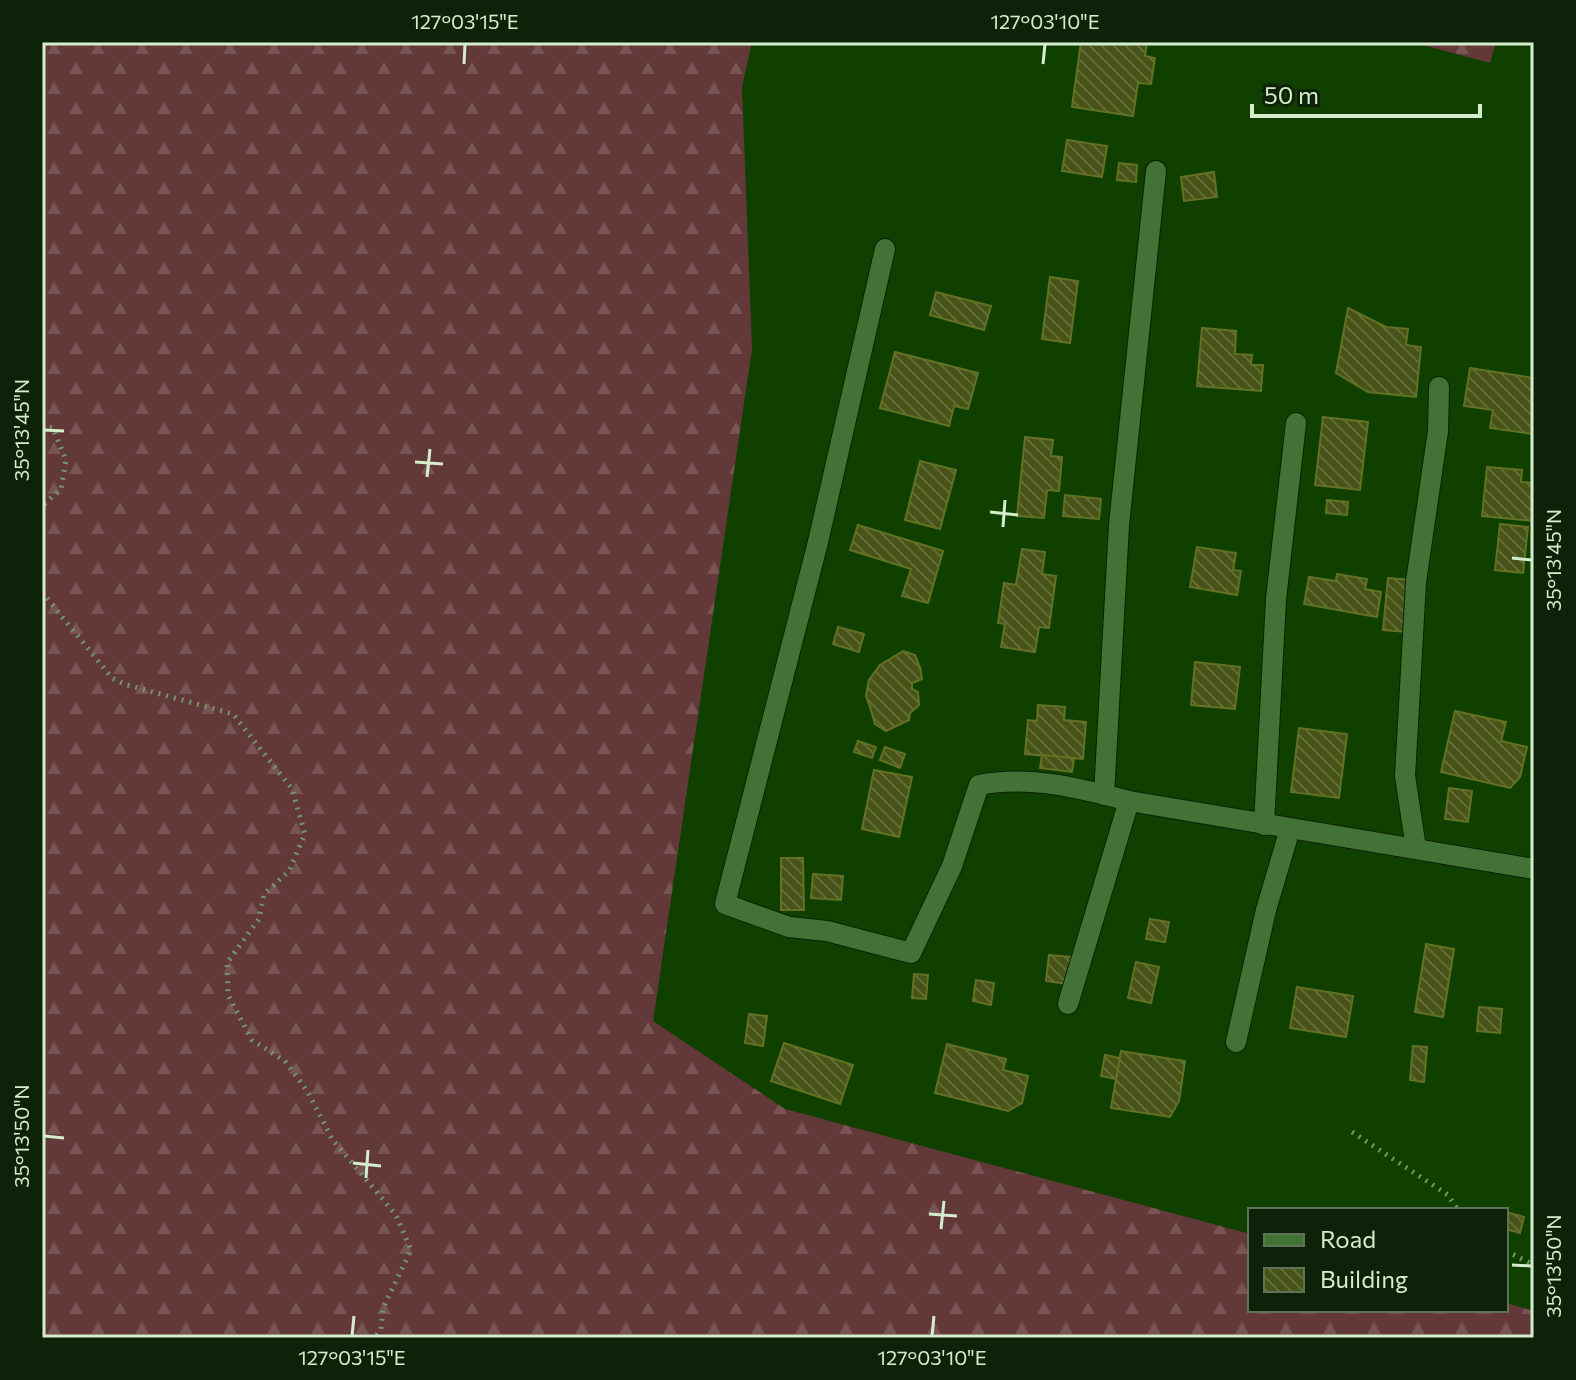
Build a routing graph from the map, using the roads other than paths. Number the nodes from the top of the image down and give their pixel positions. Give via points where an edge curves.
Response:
1 (1156, 171) dead end
2 (885, 249) dead end
3 (1439, 387) dead end
4 (1296, 423) dead end
5 (1104, 795) junction
6 (1129, 801) junction
7 (1264, 825) junction
8 (1290, 829) junction
9 (1416, 848) junction
10 (1534, 869) edge
11 (1068, 1004) dead end
12 (1236, 1042) dead end

1 - 5 street via 1119,525
2 - 5 street via 818,542 725,904 789,927 827,931 911,953 952,866 979,785 1004,780
3 - 9 street via 1438,431 1416,582 1405,776
4 - 7 street via 1275,613
5 - 6 street
6 - 7 street
6 - 11 street
7 - 8 street
8 - 9 street
8 - 12 street
9 - 10 street

